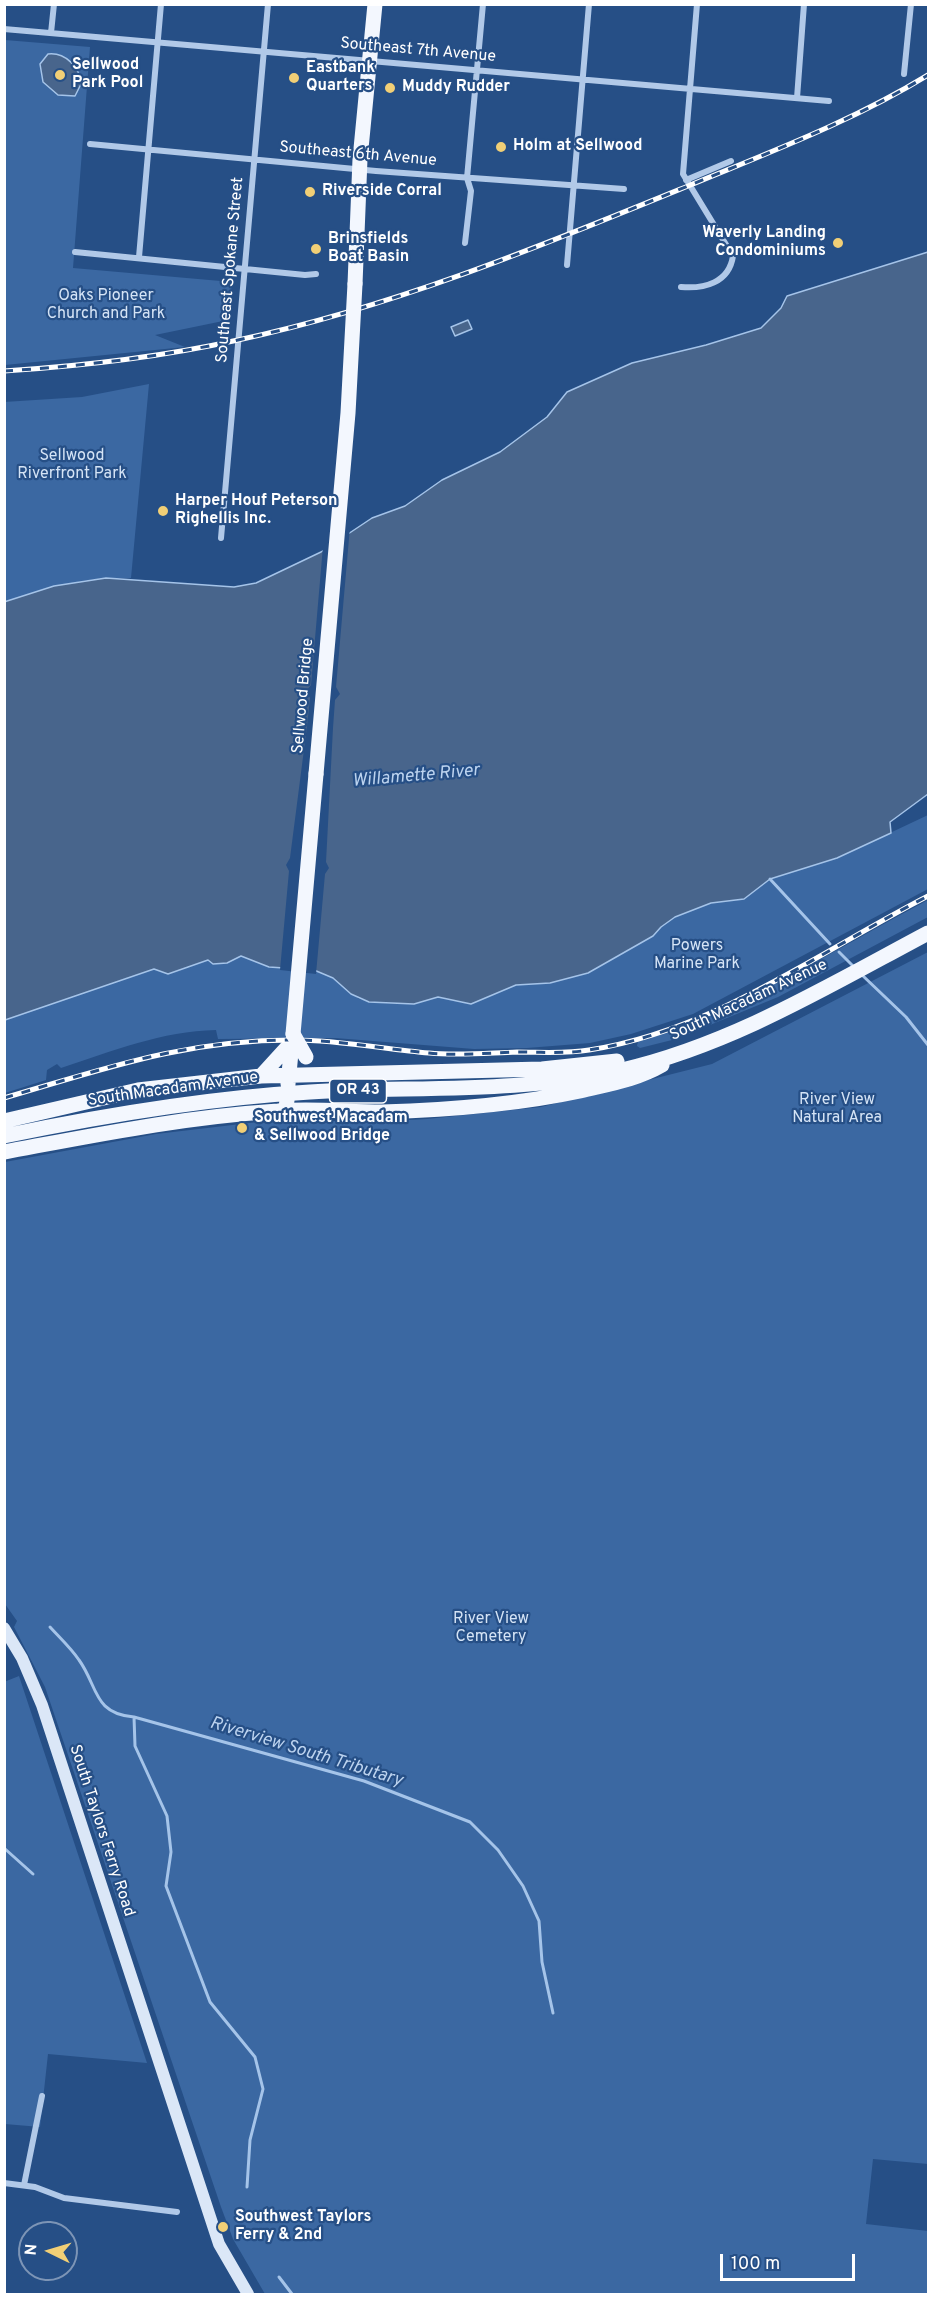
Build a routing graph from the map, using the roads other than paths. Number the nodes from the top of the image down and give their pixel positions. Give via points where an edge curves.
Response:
1 (54, 4) edge
2 (161, 4) edge
3 (268, 4) edge
4 (375, 4) edge
5 (483, 4) edge
6 (589, 4) edge
7 (697, 4) edge
8 (804, 4) edge
9 (911, 4) edge
10 (4, 29) edge
11 (51, 33) junction
12 (157, 42) junction
13 (264, 51) junction
14 (370, 60) junction
15 (477, 70) junction
16 (904, 74) dead end
17 (582, 80) junction
18 (690, 88) junction
19 (797, 98) junction
20 (829, 101) dead end
21 (90, 144) dead end
22 (148, 148) junction
23 (255, 159) junction
24 (731, 161) dead end
25 (360, 170) junction
26 (467, 178) junction
27 (686, 180) junction
28 (574, 186) junction
29 (624, 189) dead end
30 (465, 243) dead end
31 (75, 252) dead end
32 (139, 257) junction
33 (567, 265) dead end
34 (245, 267) junction
35 (316, 274) dead end
36 (681, 287) dead end
37 (221, 538) dead end
38 (928, 933) edge
39 (293, 1038) junction
40 (680, 1055) junction
41 (330, 1073) junction
42 (261, 1076) junction
43 (289, 1076) junction
44 (286, 1109) junction
45 (4, 1121) edge
46 (4, 1136) edge
47 (4, 1152) edge
48 (4, 1628) edge
49 (42, 2096) dead end
50 (4, 2183) edge
51 (24, 2185) junction
52 (177, 2212) dead end
53 (248, 2295) edge

1 - 11 street
2 - 12 street
3 - 13 street, Southeast Spokane Street
4 - 14 main road, Sellwood Bridge
5 - 15 street
6 - 17 street
7 - 18 street
8 - 19 street
9 - 16 street
10 - 11 street, Southeast 7th Avenue
11 - 12 street, Southeast 7th Avenue
12 - 13 street, Southeast 7th Avenue
12 - 22 street
13 - 14 street, Southeast 7th Avenue
13 - 23 street, Southeast Spokane Street
14 - 15 street, Southeast 7th Avenue
14 - 25 main road, Sellwood Bridge
15 - 17 street, Southeast 7th Avenue
15 - 26 street
17 - 18 street, Southeast 7th Avenue
17 - 28 street
18 - 19 street, Southeast 7th Avenue
18 - 27 street via 683,161
19 - 20 street, Southeast 7th Avenue
21 - 22 street, Southeast 6th Avenue
22 - 23 street, Southeast 6th Avenue
22 - 32 street
23 - 25 street, Southeast 6th Avenue
23 - 34 street, Southeast Spokane Street
24 - 27 street
25 - 26 street, Southeast 6th Avenue
25 - 39 main road, Sellwood Bridge, bridge via 347,424
26 - 28 street, Southeast 6th Avenue
26 - 30 street via 471,191
27 - 36 street via 733,256 725,277 709,285
28 - 29 street, Southeast 6th Avenue
28 - 33 street
31 - 32 street
32 - 34 street
34 - 35 street
34 - 37 street, Southeast Spokane Street
38 - 40 main road, South Macadam Avenue / OR 43 via 802,999
39 - 41 main road, bridge via 313,1064
39 - 42 main road
39 - 43 main road, Sellwood Bridge
40 - 41 main road via 573,1067
40 - 44 main road via 644,1076 540,1098 381,1112
40 - 46 main road, South Macadam Avenue / OR 43 via 620,1071 552,1081 219,1098
41 - 43 main road
42 - 43 main road
42 - 45 main road via 100,1098
43 - 44 main road, Sellwood Bridge, bridge
44 - 47 main road via 165,1121
48 - 53 main road, South Taylors Ferry Road via 42,1705 219,2244
49 - 51 street
50 - 51 street
51 - 52 street via 64,2198

